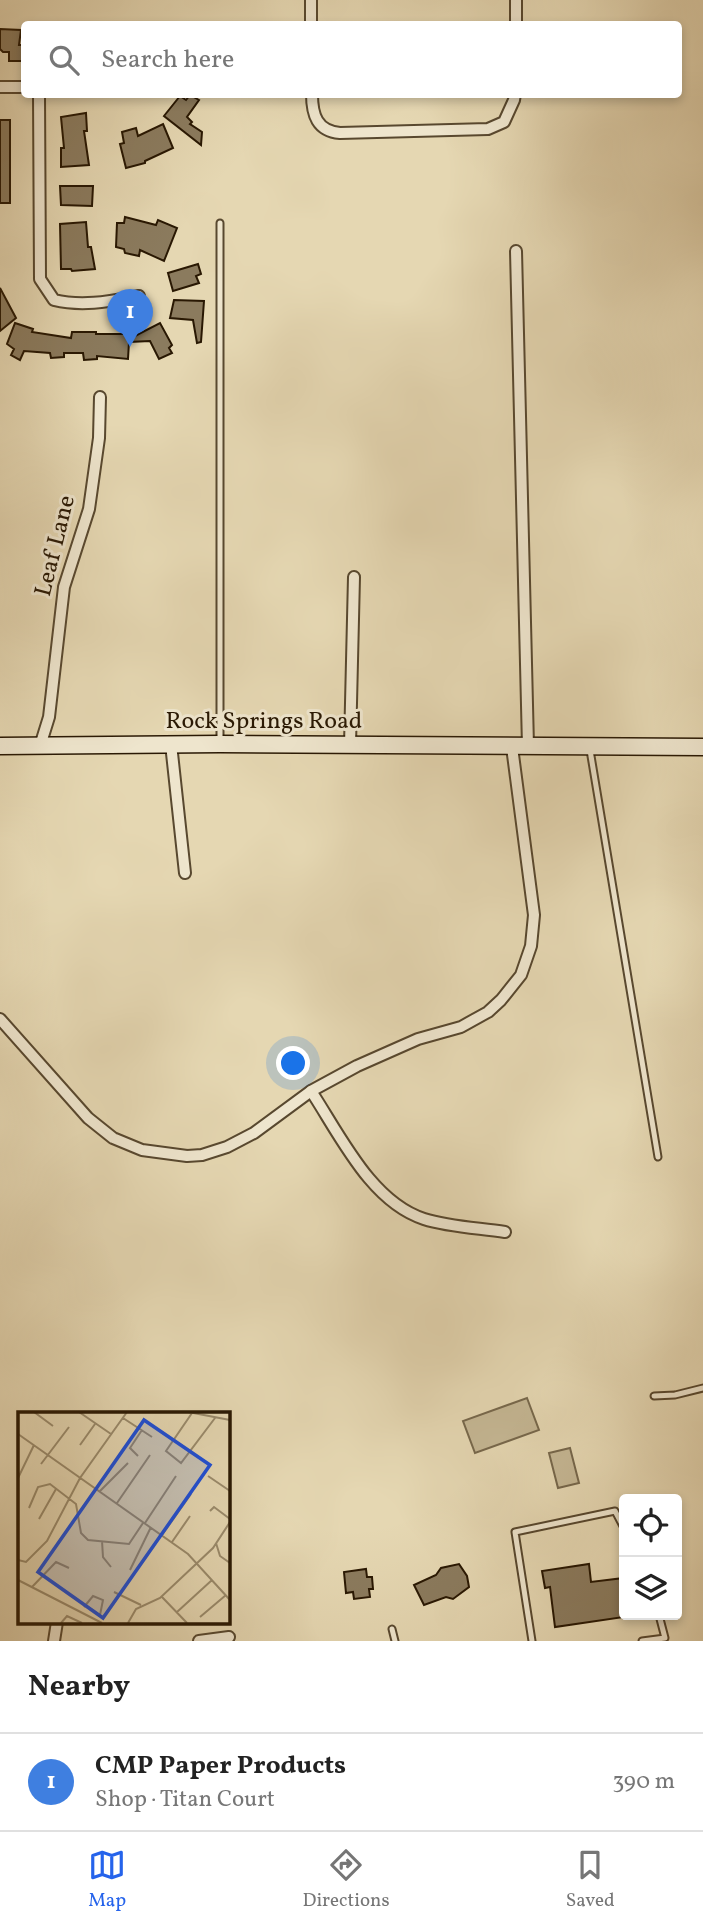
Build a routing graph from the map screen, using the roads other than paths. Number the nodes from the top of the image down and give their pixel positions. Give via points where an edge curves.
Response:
1 (311, 0) edge
2 (516, 0) edge
3 (312, 21) edge
4 (516, 21) edge
5 (0, 87) edge
6 (21, 87) edge
7 (39, 98) edge
8 (312, 98) edge
9 (514, 98) edge
10 (220, 223) dead end
11 (516, 251) dead end
12 (139, 296) dead end
13 (100, 397) dead end
14 (354, 577) dead end
15 (171, 744) junction
16 (220, 744) junction
17 (350, 745) junction
18 (40, 746) junction
19 (520, 746) junction
20 (0, 747) edge
21 (590, 747) junction
22 (703, 747) edge
23 (185, 873) dead end
24 (0, 1019) edge
25 (311, 1091) junction
26 (658, 1157) dead end
27 (505, 1232) dead end
28 (703, 1388) edge
29 (654, 1396) dead end
30 (619, 1519) edge
31 (660, 1620) edge
32 (392, 1629) dead end
33 (229, 1637) dead end
34 (530, 1639) edge
35 (199, 1641) edge
36 (395, 1641) edge
37 (642, 1641) edge

1 - 3 street
2 - 4 street
5 - 6 street
7 - 12 street via 40,279 54,300 69,303
8 - 9 street via 314,118 321,127 340,133 488,129 504,122
10 - 16 lane
11 - 19 street
13 - 18 street, Leaf Lane via 89,509 64,587 49,717
14 - 17 street
15 - 16 street, Rock Springs Road
15 - 18 street, Rock Springs Road
15 - 23 street
16 - 17 street, Rock Springs Road
17 - 19 street, Rock Springs Road
18 - 20 street, Rock Springs Road
19 - 21 street, Rock Springs Road
19 - 25 street via 534,915 531,946 521,975 488,1012 461,1027 418,1038
21 - 22 street, Rock Springs Road
21 - 26 lane
24 - 25 street via 88,1118 113,1138 142,1150 187,1156 227,1147
25 - 27 street via 371,1182 396,1206 424,1219
28 - 29 lane
30 - 34 lane via 615,1511 515,1532
31 - 37 lane via 665,1638
32 - 36 lane
33 - 35 street

